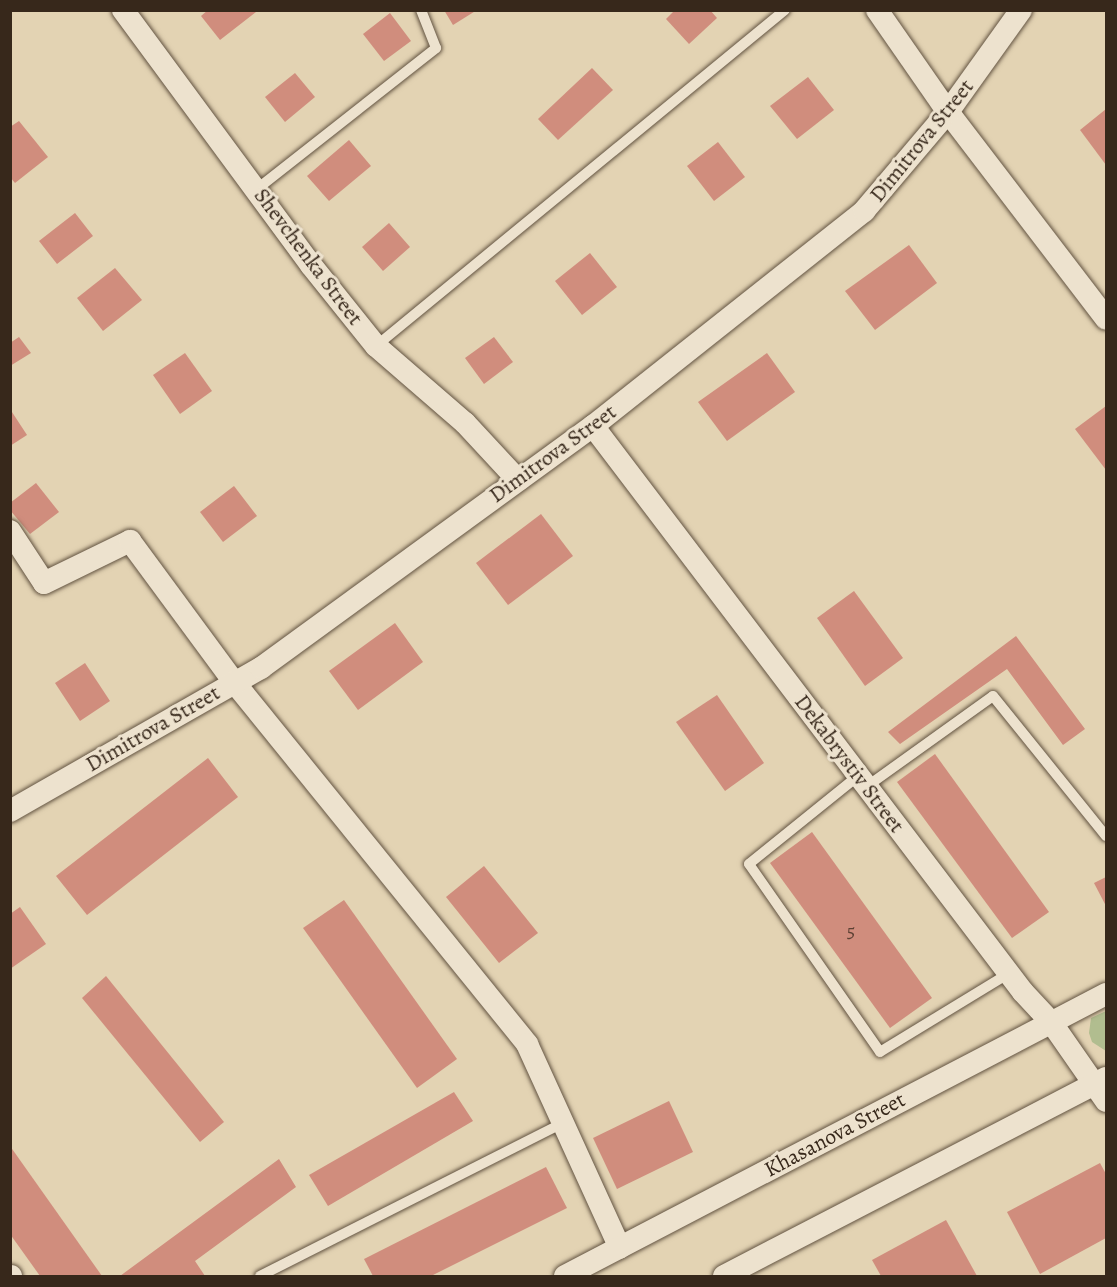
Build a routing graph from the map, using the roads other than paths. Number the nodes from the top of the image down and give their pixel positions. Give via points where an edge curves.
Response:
1 (123, 10) edge
2 (421, 10) edge
3 (785, 10) edge
4 (877, 10) edge
5 (1021, 10) edge
6 (948, 112) junction
7 (257, 189) junction
8 (1107, 319) edge
9 (376, 346) junction
10 (593, 426) junction
11 (518, 480) junction
12 (10, 531) edge
13 (234, 682) junction
14 (862, 781) junction
15 (10, 811) edge
16 (1107, 836) edge
17 (1008, 974) junction
18 (1107, 993) edge
19 (1051, 1022) junction
20 (1102, 1087) edge
21 (563, 1123) junction
22 (620, 1248) junction
23 (260, 1276) edge
24 (565, 1276) edge
25 (724, 1276) edge

1 - 7 street, Shevchenka Street
2 - 7 lane via 436,48
3 - 9 lane
4 - 6 street
5 - 6 street, Dimitrova Street
6 - 8 street
6 - 10 street, Dimitrova Street via 864,211
7 - 9 street, Shevchenka Street
9 - 11 street, Shevchenka Street via 465,423
10 - 11 street, Dimitrova Street
10 - 14 street, Dekabrystiv Street
11 - 13 street, Dimitrova Street via 261,668
12 - 13 street via 44,583 130,542
13 - 15 street, Dimitrova Street
13 - 21 street via 527,1044
14 - 16 lane via 993,696
14 - 17 street, Dekabrystiv Street
14 - 17 lane via 749,864 880,1052
17 - 19 street, Dekabrystiv Street
18 - 19 street, Khasanova Street
19 - 20 street, Dekabrystiv Street
19 - 22 street, Khasanova Street
20 - 25 street
21 - 22 street
21 - 23 lane
22 - 24 street, Khasanova Street

